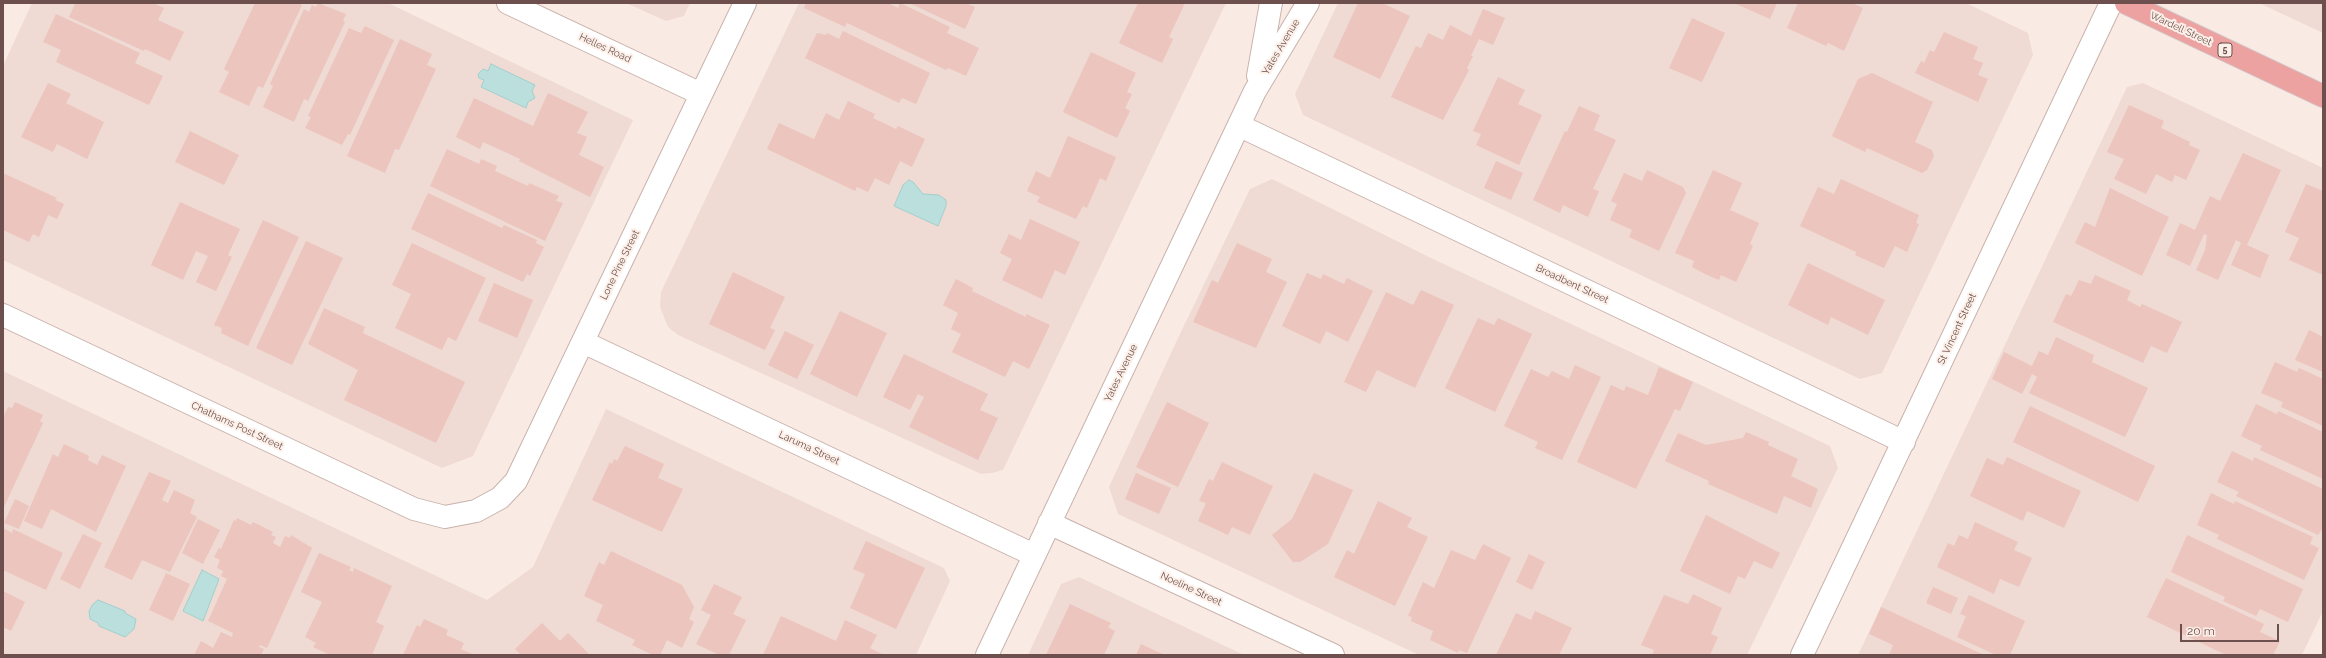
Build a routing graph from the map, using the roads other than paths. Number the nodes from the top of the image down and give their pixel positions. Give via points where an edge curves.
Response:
1 (508, 3) edge
2 (745, 3) edge
3 (1271, 3) edge
4 (1308, 3) edge
5 (2111, 3) edge
6 (2126, 3) edge
7 (1255, 91) junction
8 (701, 94) junction
9 (2323, 96) edge
10 (1240, 126) junction
11 (3, 315) edge
12 (583, 342) junction
13 (1904, 442) junction
14 (476, 511) joint
15 (1049, 523) junction
16 (1034, 555) junction
17 (987, 655) edge
18 (1333, 655) edge
19 (1802, 655) edge

1 - 8 street, Helles Road
2 - 8 street, Lone Pine Street
3 - 7 street, Yates Avenue
4 - 7 street, Yates Avenue
5 - 13 street, St Vincent Street
6 - 9 highway, Wardell Street / 5
7 - 10 street, Yates Avenue
8 - 12 street, Lone Pine Street
10 - 13 street, Broadbent Street
10 - 15 street, Yates Avenue
11 - 14 street, Chathams Post Street via 414,509 445,517
12 - 14 street, Lone Pine Street via 516,481 500,498
12 - 16 street, Laruma Street
13 - 19 street, St Vincent Street
15 - 16 street, Yates Avenue
15 - 18 street, Noeline Street
16 - 17 street, Yates Avenue

